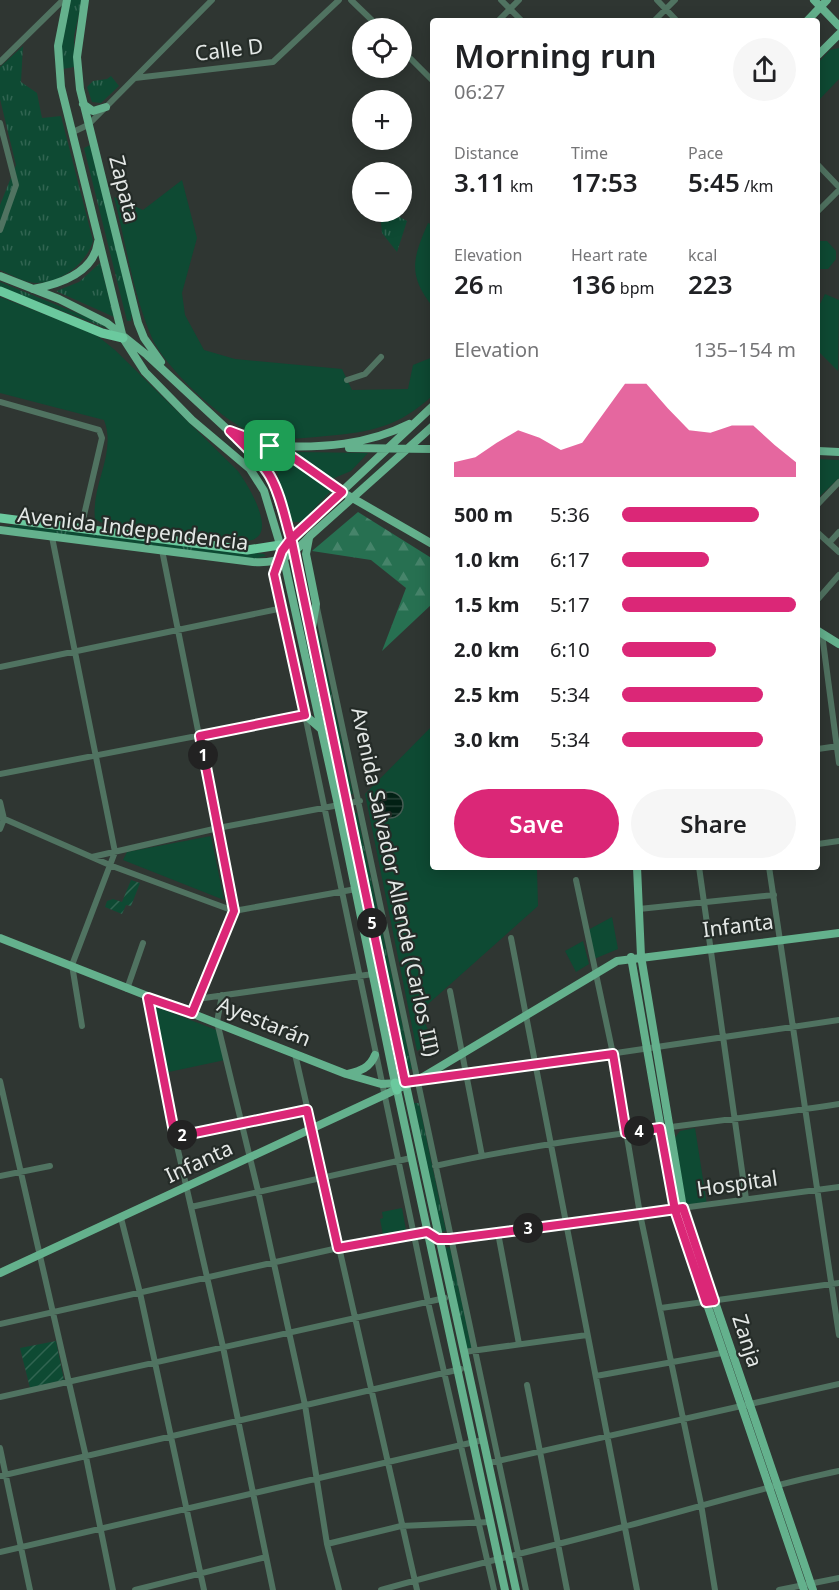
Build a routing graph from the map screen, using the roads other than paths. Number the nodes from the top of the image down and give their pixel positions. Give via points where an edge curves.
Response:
1 (63, 0) edge
2 (68, 0) edge
3 (85, 0) edge
4 (212, 0) edge
5 (339, 0) edge
6 (351, 0) edge
7 (501, 0) edge
8 (519, 0) edge
9 (657, 0) edge
10 (675, 0) edge
11 (814, 0) edge
12 (827, 0) edge
13 (821, 7) junction
14 (510, 9) junction
15 (665, 9) junction
16 (370, 18) edge
17 (501, 18) edge
18 (519, 18) edge
19 (657, 18) edge
20 (674, 18) edge
21 (810, 18) edge
22 (839, 26) edge
23 (839, 34) edge
24 (820, 53) edge
25 (412, 60) edge
26 (0, 62) edge
27 (149, 64) junction
28 (154, 76) junction
29 (135, 78) junction
30 (430, 78) edge
31 (83, 104) junction
32 (106, 107) junction
33 (0, 123) edge
34 (88, 125) junction
35 (73, 132) junction
36 (820, 167) edge
37 (839, 188) edge
38 (820, 209) edge
39 (0, 230) edge
40 (98, 236) junction
41 (0, 276) edge
42 (33, 289) junction
43 (0, 291) edge
44 (123, 338) junction
45 (381, 357) dead end
46 (172, 377) junction
47 (347, 380) dead end
48 (0, 402) edge
49 (430, 409) edge
50 (416, 422) junction
51 (430, 429) edge
52 (230, 431) junction
53 (421, 436) junction
54 (430, 444) edge
55 (270, 446) junction
56 (310, 447) junction
57 (408, 448) junction
58 (430, 448) edge
59 (388, 449) junction
60 (820, 451) edge
61 (839, 452) edge
62 (241, 461) joint
63 (839, 483) edge
64 (342, 492) junction
65 (354, 499) junction
66 (820, 502) edge
67 (0, 518) edge
68 (15, 520) junction
69 (0, 524) edge
70 (287, 526) junction
71 (81, 528) junction
72 (0, 530) edge
73 (839, 532) edge
74 (310, 535) junction
75 (820, 535) edge
76 (52, 537) junction
77 (430, 543) edge
78 (829, 543) junction
79 (285, 549) junction
80 (162, 550) junction
81 (839, 552) edge
82 (295, 553) junction
83 (258, 562) junction
84 (274, 574) junction
85 (839, 575) edge
86 (820, 596) edge
87 (316, 604) junction
88 (283, 609) junction
89 (177, 628) junction
90 (820, 633) edge
91 (311, 635) junction
92 (839, 644) edge
93 (75, 650) junction
94 (0, 667) edge
95 (305, 715) junction
96 (321, 729) junction
97 (200, 736) junction
98 (838, 746) edge
99 (820, 749) edge
100 (96, 756) junction
101 (839, 763) edge
102 (0, 774) edge
103 (360, 801) junction
104 (0, 802) edge
105 (343, 805) junction
106 (324, 808) junction
107 (2, 818) edge
108 (218, 828) junction
109 (0, 829) edge
110 (839, 841) edge
111 (820, 844) edge
112 (115, 852) junction
113 (92, 857) junction
114 (112, 866) junction
115 (637, 870) edge
116 (699, 870) edge
117 (770, 870) edge
118 (576, 880) dead end
119 (356, 889) junction
120 (341, 891) junction
121 (774, 895) junction
122 (704, 902) junction
123 (639, 909) junction
124 (234, 911) junction
125 (839, 933) edge
126 (0, 938) edge
127 (511, 938) dead end
128 (779, 940) junction
129 (143, 943) dead end
130 (711, 948) junction
131 (641, 956) junction
132 (631, 957) junction
133 (72, 965) junction
134 (595, 973) junction
135 (373, 974) junction
136 (359, 976) junction
137 (127, 989) junction
138 (450, 991) dead end
139 (222, 995) junction
140 (148, 998) junction
141 (197, 999) junction
142 (192, 1013) junction
143 (526, 1015) junction
144 (839, 1020) edge
145 (217, 1022) junction
146 (82, 1026) dead end
147 (792, 1027) junction
148 (724, 1038) junction
149 (656, 1047) junction
150 (646, 1048) junction
151 (463, 1053) junction
152 (295, 1054) junction
153 (613, 1054) junction
154 (375, 1055) junction
155 (536, 1064) junction
156 (345, 1074) junction
157 (468, 1075) junction
158 (418, 1080) junction
159 (0, 1081) edge
160 (381, 1084) junction
161 (402, 1087) junction
162 (384, 1096) junction
163 (839, 1104) edge
164 (806, 1109) junction
165 (307, 1110) junction
166 (735, 1120) junction
167 (241, 1122) junction
168 (664, 1127) junction
169 (312, 1130) junction
170 (626, 1133) junction
171 (175, 1137) junction
172 (550, 1145) junction
173 (482, 1155) junction
174 (250, 1158) junction
175 (411, 1158) junction
176 (398, 1161) junction
177 (50, 1166) dead end
178 (435, 1166) junction
179 (21, 1172) junction
180 (0, 1176) edge
181 (322, 1176) junction
182 (187, 1187) junction
183 (839, 1187) edge
184 (819, 1189) junction
185 (258, 1191) junction
186 (746, 1199) junction
187 (191, 1207) junction
188 (679, 1209) junction
189 (640, 1214) junction
190 (121, 1218) junction
191 (566, 1223) junction
192 (427, 1232) junction
193 (498, 1233) junction
194 (413, 1234) junction
195 (438, 1239) junction
196 (450, 1239) junction
197 (338, 1248) junction
198 (39, 1256) junction
199 (274, 1263) junction
200 (0, 1273) edge
201 (207, 1277) junction
202 (839, 1283) edge
203 (831, 1284) junction
204 (140, 1293) junction
205 (451, 1297) junction
206 (441, 1299) junction
207 (428, 1302) junction
208 (710, 1302) junction
209 (661, 1308) junction
210 (52, 1312) junction
211 (355, 1318) junction
212 (0, 1324) edge
213 (288, 1333) junction
214 (587, 1335) junction
215 (839, 1335) edge
216 (519, 1344) junction
217 (223, 1347) junction
218 (475, 1350) junction
219 (464, 1352) junction
220 (722, 1353) junction
221 (672, 1361) junction
222 (155, 1362) junction
223 (466, 1365) junction
224 (457, 1372) junction
225 (445, 1374) junction
226 (596, 1376) junction
227 (68, 1382) junction
228 (839, 1384) edge
229 (527, 1385) dead end
230 (370, 1392) junction
231 (0, 1397) edge
232 (305, 1405) junction
233 (744, 1405) junction
234 (684, 1418) junction
235 (238, 1422) junction
236 (170, 1436) junction
237 (607, 1436) junction
238 (483, 1440) junction
239 (472, 1442) junction
240 (461, 1444) junction
241 (0, 1448) edge
242 (540, 1451) junction
243 (86, 1457) junction
244 (499, 1460) junction
245 (386, 1461) junction
246 (489, 1463) junction
247 (839, 1471) edge
248 (3, 1476) edge
249 (318, 1478) junction
250 (773, 1484) junction
251 (253, 1492) junction
252 (701, 1504) junction
253 (186, 1507) junction
254 (479, 1522) junction
255 (491, 1522) junction
256 (400, 1526) junction
257 (625, 1527) junction
258 (101, 1528) junction
259 (327, 1544) junction
260 (558, 1544) junction
261 (21, 1548) junction
262 (0, 1552) edge
263 (518, 1552) junction
264 (508, 1555) junction
265 (266, 1557) junction
266 (498, 1557) junction
267 (488, 1560) junction
268 (200, 1571) junction
269 (839, 1578) edge
270 (414, 1581) junction
271 (808, 1587) edge
272 (30, 1590) edge
273 (113, 1590) edge
274 (135, 1590) edge
275 (204, 1590) edge
276 (273, 1590) edge
277 (339, 1590) edge
278 (381, 1590) edge
279 (417, 1590) edge
280 (494, 1590) edge
281 (505, 1590) edge
282 (516, 1590) edge
283 (526, 1590) edge
284 (567, 1590) edge
285 (637, 1590) edge
286 (715, 1590) edge
287 (779, 1590) edge

1 - 26 street
2 - 35 main road, Zapata via 58,58
3 - 31 main road, Zapata via 77,57
4 - 27 street
5 - 28 street, Calle D via 273,62
6 - 16 street
7 - 14 street
8 - 14 street
9 - 15 street
10 - 15 street
11 - 13 main road
12 - 13 main road
13 - 21 main road
13 - 22 main road
14 - 17 street
14 - 18 street
15 - 19 street
15 - 20 street
23 - 24 main road
25 - 30 street
27 - 28 street
27 - 29 street
28 - 29 street, Calle D
29 - 32 street
31 - 32 main road via 93,111
31 - 34 main road, Zapata
32 - 34 street
33 - 39 street via 16,186
34 - 35 street
34 - 46 main road, Zapata via 138,322 144,338
35 - 40 main road, Zapata
36 - 37 street
37 - 38 street
40 - 42 main road via 93,258 82,270 63,281
40 - 44 main road, Zapata
41 - 42 main road
42 - 44 main road via 88,312
43 - 44 highway
44 - 46 main road, Zapata
44 - 62 main road, Zapata via 136,361 163,391
45 - 47 street via 365,374
46 - 52 main road, Zapata
48 - 71 street via 99,430 102,438
49 - 50 main road
50 - 53 main road via 415,430
50 - 56 main road via 372,440
50 - 59 main road
51 - 53 main road
52 - 55 main road, Zapata
52 - 70 main road, Avenida Salvador Allende (Carlos III) via 270,476
53 - 54 main road
53 - 57 main road
55 - 56 main road
55 - 64 main road, Zapata via 285,452
56 - 59 main road
57 - 58 main road
57 - 59 main road
57 - 65 main road
59 - 64 main road
60 - 61 main road
62 - 79 main road, Avenida Salvador Allende (Carlos III) via 264,491
63 - 66 street
64 - 65 main road, Zapata
64 - 79 main road
65 - 74 main road
65 - 77 main road
67 - 68 highway, Avenida Independencia
68 - 69 highway
68 - 71 highway, Avenida Independencia
70 - 79 main road
70 - 79 main road, Avenida Salvador Allende (Carlos III)
71 - 79 highway, Avenida Independencia via 247,550
72 - 76 main road, Avenida Independencia
73 - 78 street
74 - 79 main road
74 - 82 main road, Avenida Independencia
74 - 87 main road via 306,554
75 - 78 street
76 - 80 main road, Avenida Independencia
76 - 93 street
78 - 81 street
79 - 82 main road, Avenida Independencia
79 - 82 main road, Avenida Salvador Allende (Carlos III)
79 - 83 main road, Avenida Independencia
79 - 84 main road
79 - 96 main road, Avenida Salvador Allende (Carlos III)
80 - 83 main road, Avenida Independencia
80 - 89 street
82 - 91 main road, Avenida Salvador Allende (Carlos III)
83 - 84 main road
84 - 88 main road
85 - 86 street
87 - 91 main road
87 - 103 street, Avenida Salvador Allende (Carlos III)
88 - 89 street
88 - 95 main road
89 - 93 street
89 - 97 street
90 - 92 main road
90 - 98 street
91 - 105 main road, Avenida Salvador Allende (Carlos III)
93 - 94 street
93 - 100 street
95 - 96 main road
95 - 97 street
95 - 106 street
96 - 105 main road, Avenida Salvador Allende (Carlos III)
97 - 100 street
97 - 108 street
98 - 99 street
98 - 101 street
100 - 102 street
100 - 112 street
103 - 105 street
103 - 158 street, Avenida Salvador Allende (Carlos III)
104 - 107 street
105 - 106 street
105 - 119 main road, Avenida Salvador Allende (Carlos III)
105 - 161 main road, Avenida Salvador Allende (Carlos III)
106 - 108 street
106 - 120 street
107 - 109 street
107 - 113 street
108 - 112 street
108 - 124 street
110 - 111 street
112 - 113 street
112 - 114 street
113 - 114 street
114 - 124 street
114 - 133 street
115 - 123 main road
116 - 122 street
117 - 121 street
118 - 134 street
119 - 120 street
119 - 135 main road, Avenida Salvador Allende (Carlos III)
120 - 124 street
120 - 136 street
121 - 122 street
121 - 128 street
122 - 123 street
122 - 130 street
123 - 131 main road
124 - 141 street
125 - 128 main road, Infanta
126 - 133 main road, Ayestarán
127 - 143 street
128 - 130 main road, Infanta
128 - 147 street
129 - 137 street
130 - 131 main road, Infanta
130 - 148 street
131 - 132 main road, Infanta
131 - 149 main road, Zanja
132 - 134 main road, Infanta
132 - 150 main road, Zanja
133 - 137 main road, Ayestarán
133 - 146 street
134 - 143 main road, Infanta
134 - 153 street
135 - 136 street
135 - 161 main road, Avenida Salvador Allende (Carlos III)
136 - 139 street
136 - 154 street
137 - 140 main road, Ayestarán
138 - 151 street
139 - 141 street
139 - 145 street
140 - 142 main road, Ayestarán
140 - 171 street
141 - 142 street
142 - 145 main road, Ayestarán
143 - 151 main road, Infanta
143 - 155 street
144 - 147 street
145 - 152 main road, Ayestarán
145 - 167 street
147 - 148 street
147 - 164 street
148 - 149 street
148 - 166 street
149 - 150 street
149 - 168 main road, Zanja
150 - 153 street
150 - 168 main road, Zanja
151 - 157 street
151 - 158 main road, Infanta
152 - 156 main road, Ayestarán
152 - 165 street
153 - 155 street
153 - 170 street
154 - 156 main road via 363,1070
154 - 160 street
155 - 157 street
155 - 172 street
156 - 160 main road, Ayestarán
157 - 158 street
157 - 173 street
158 - 161 main road, Infanta
158 - 178 street, Avenida Salvador Allende (Carlos III)
159 - 179 street
160 - 161 main road, Ayestarán
160 - 162 street
161 - 162 main road, Infanta
161 - 175 main road, Avenida Salvador Allende (Carlos III)
161 - 195 main road, Avenida Salvador Allende (Carlos III)
162 - 169 main road, Infanta
162 - 176 street
163 - 164 street
164 - 166 street
164 - 184 street
165 - 167 street
165 - 169 street
166 - 168 street
166 - 186 street
167 - 171 street
167 - 174 street
168 - 170 street
168 - 188 main road, Zanja
169 - 174 main road, Infanta
169 - 181 street
170 - 172 street
170 - 189 street
171 - 182 street
172 - 173 street
172 - 191 street
173 - 178 street
174 - 182 main road, Infanta
174 - 185 street
175 - 176 street
175 - 192 main road, Avenida Salvador Allende (Carlos III)
176 - 181 street
176 - 194 street
177 - 179 street
178 - 196 street, Avenida Salvador Allende (Carlos III)
179 - 180 street
179 - 198 street
181 - 185 street
181 - 197 street
182 - 187 street
182 - 190 main road, Infanta
183 - 184 street, Hospital
184 - 186 street, Hospital
184 - 203 street
185 - 187 street
185 - 199 street
186 - 188 street, Hospital
187 - 201 street
188 - 189 street, Hospital
188 - 208 main road, Zanja
189 - 191 street, Hospital
189 - 209 street
190 - 198 main road, Infanta
190 - 204 street
191 - 193 street, Hospital
191 - 214 street
192 - 194 street
192 - 195 street
192 - 206 main road, Avenida Salvador Allende (Carlos III)
193 - 196 street, Hospital
193 - 216 street
194 - 197 street
194 - 207 street
195 - 196 street, Hospital
195 - 205 main road, Avenida Salvador Allende (Carlos III)
196 - 218 street, Avenida Salvador Allende (Carlos III)
197 - 199 street
197 - 211 street
198 - 200 main road, Infanta
198 - 210 street
199 - 201 street
199 - 213 street
201 - 204 street
201 - 217 street
202 - 203 street
203 - 208 street
203 - 215 street
204 - 210 street
204 - 222 street
205 - 206 street
205 - 219 main road, Avenida Salvador Allende (Carlos III)
206 - 207 street
206 - 224 main road, Avenida Salvador Allende (Carlos III)
207 - 211 street
207 - 225 street
208 - 209 street
208 - 220 main road, Zanja
208 - 233 main road, Zanja
209 - 221 street
210 - 212 street
210 - 227 street
211 - 213 street
211 - 230 street
213 - 217 street
213 - 232 street
214 - 216 street
214 - 226 street
216 - 218 street
217 - 222 street
217 - 235 street
218 - 219 street
218 - 244 street, Avenida Salvador Allende (Carlos III)
219 - 223 main road, Avenida Salvador Allende (Carlos III)
220 - 221 street
220 - 233 main road, Zanja
221 - 226 street
221 - 234 street
222 - 227 street
222 - 236 street
223 - 224 street
223 - 238 main road, Avenida Salvador Allende (Carlos III)
224 - 225 street
224 - 239 main road, Avenida Salvador Allende (Carlos III)
225 - 230 street
225 - 240 street
226 - 237 street
227 - 231 street
227 - 243 street
228 - 233 street
229 - 242 street
230 - 232 street
230 - 245 street
232 - 235 street
232 - 249 street
233 - 234 street
233 - 250 main road, Zanja
234 - 237 street
234 - 252 street
235 - 236 street
235 - 251 street
236 - 243 street
236 - 253 street
237 - 242 street
237 - 257 street
238 - 239 street
238 - 246 main road, Avenida Salvador Allende (Carlos III)
239 - 240 street
239 - 255 main road, Avenida Salvador Allende (Carlos III)
240 - 245 street
240 - 254 street
241 - 248 street
242 - 244 street
242 - 260 street
243 - 248 street
243 - 258 street
244 - 246 street
244 - 263 street, Avenida Salvador Allende (Carlos III)
245 - 249 street
245 - 256 street
246 - 264 main road, Avenida Salvador Allende (Carlos III)
247 - 250 street
248 - 261 street
249 - 251 street
249 - 259 street
250 - 252 street
250 - 271 main road, Zanja
251 - 253 street
251 - 265 street
252 - 257 street
252 - 286 street
253 - 258 street
253 - 268 street
254 - 255 street
254 - 256 street
254 - 267 street
255 - 266 main road, Avenida Salvador Allende (Carlos III)
256 - 259 street
256 - 270 street
257 - 260 street
257 - 285 street
258 - 261 street
258 - 273 street
259 - 277 street
260 - 263 street
260 - 284 street
261 - 262 street
261 - 272 street
263 - 264 street
263 - 283 street, Avenida Salvador Allende (Carlos III)
264 - 266 street
264 - 282 main road, Avenida Salvador Allende (Carlos III)
265 - 268 street
265 - 276 street
266 - 267 street
266 - 281 main road, Avenida Salvador Allende (Carlos III)
267 - 270 street
267 - 280 street
268 - 274 street
268 - 275 street
269 - 271 street
270 - 278 street
270 - 279 street
271 - 287 street

